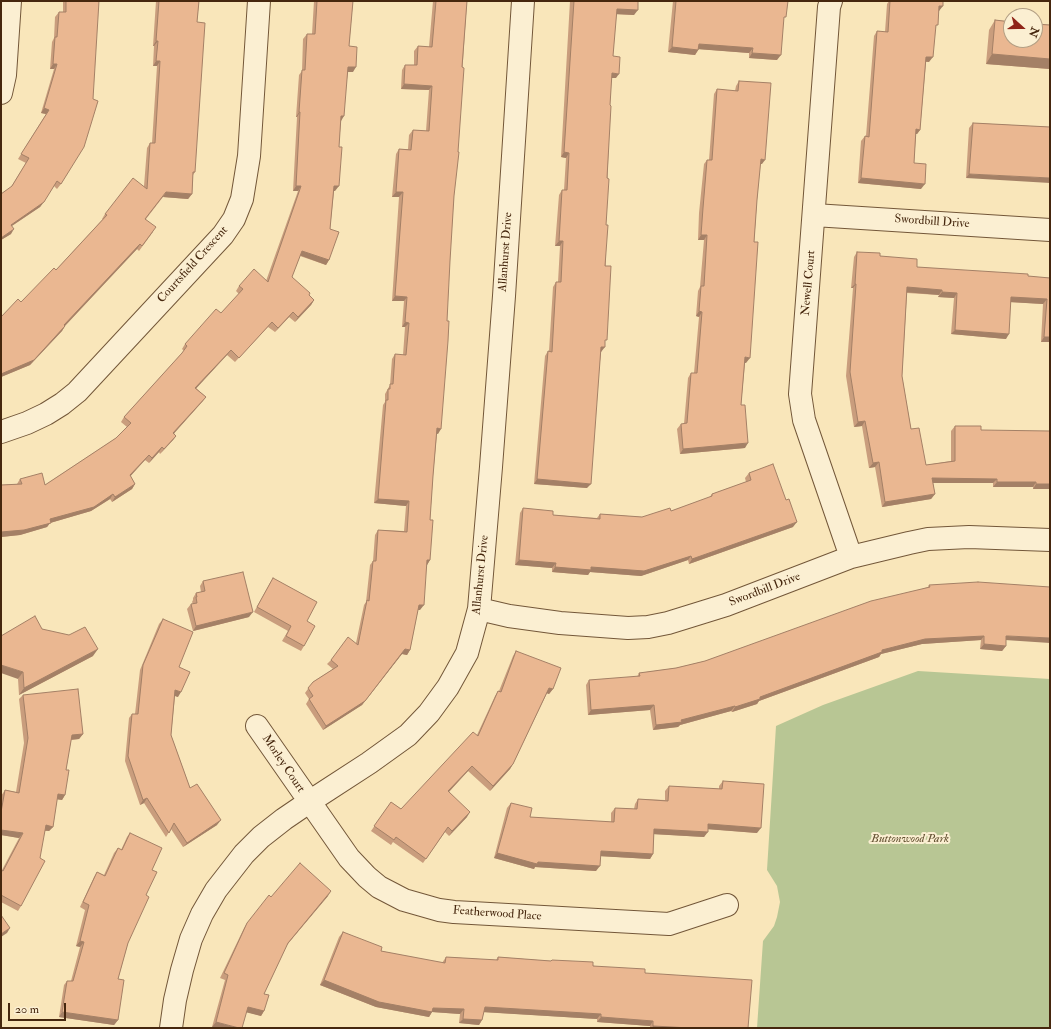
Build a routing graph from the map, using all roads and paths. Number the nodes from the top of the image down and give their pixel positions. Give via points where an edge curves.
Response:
1 (10, 1) edge
2 (259, 1) edge
3 (522, 1) edge
4 (831, 1) edge
5 (1, 93) edge
6 (814, 215) junction
7 (1050, 230) edge
8 (1, 432) edge
9 (1050, 540) edge
10 (852, 557) junction
11 (479, 609) junction
12 (257, 726) dead end
13 (309, 802) junction
14 (727, 905) dead end
15 (171, 1028) edge

1 - 5 street via 5,75
2 - 8 street, Courtsfield Crescent via 250,156 242,199 234,219 223,235 77,392 46,414
3 - 11 street, Allanhurst Drive via 503,304
4 - 6 street, Newell Court
6 - 7 street, Swordbill Drive
6 - 10 street, Newell Court via 800,394 804,420
9 - 10 street, Swordbill Drive via 947,538 909,543
10 - 11 street, Swordbill Drive via 726,605 648,627 623,628 560,623
11 - 13 street, Allanhurst Drive via 467,653 448,687 429,713 408,735 369,764
12 - 13 street, Morley Court
13 - 14 street, Featherwood Place via 349,858 367,877 393,895 422,906 454,912 669,924
13 - 15 street, Allanhurst Drive via 261,837 216,890 202,914 192,939 182,970

